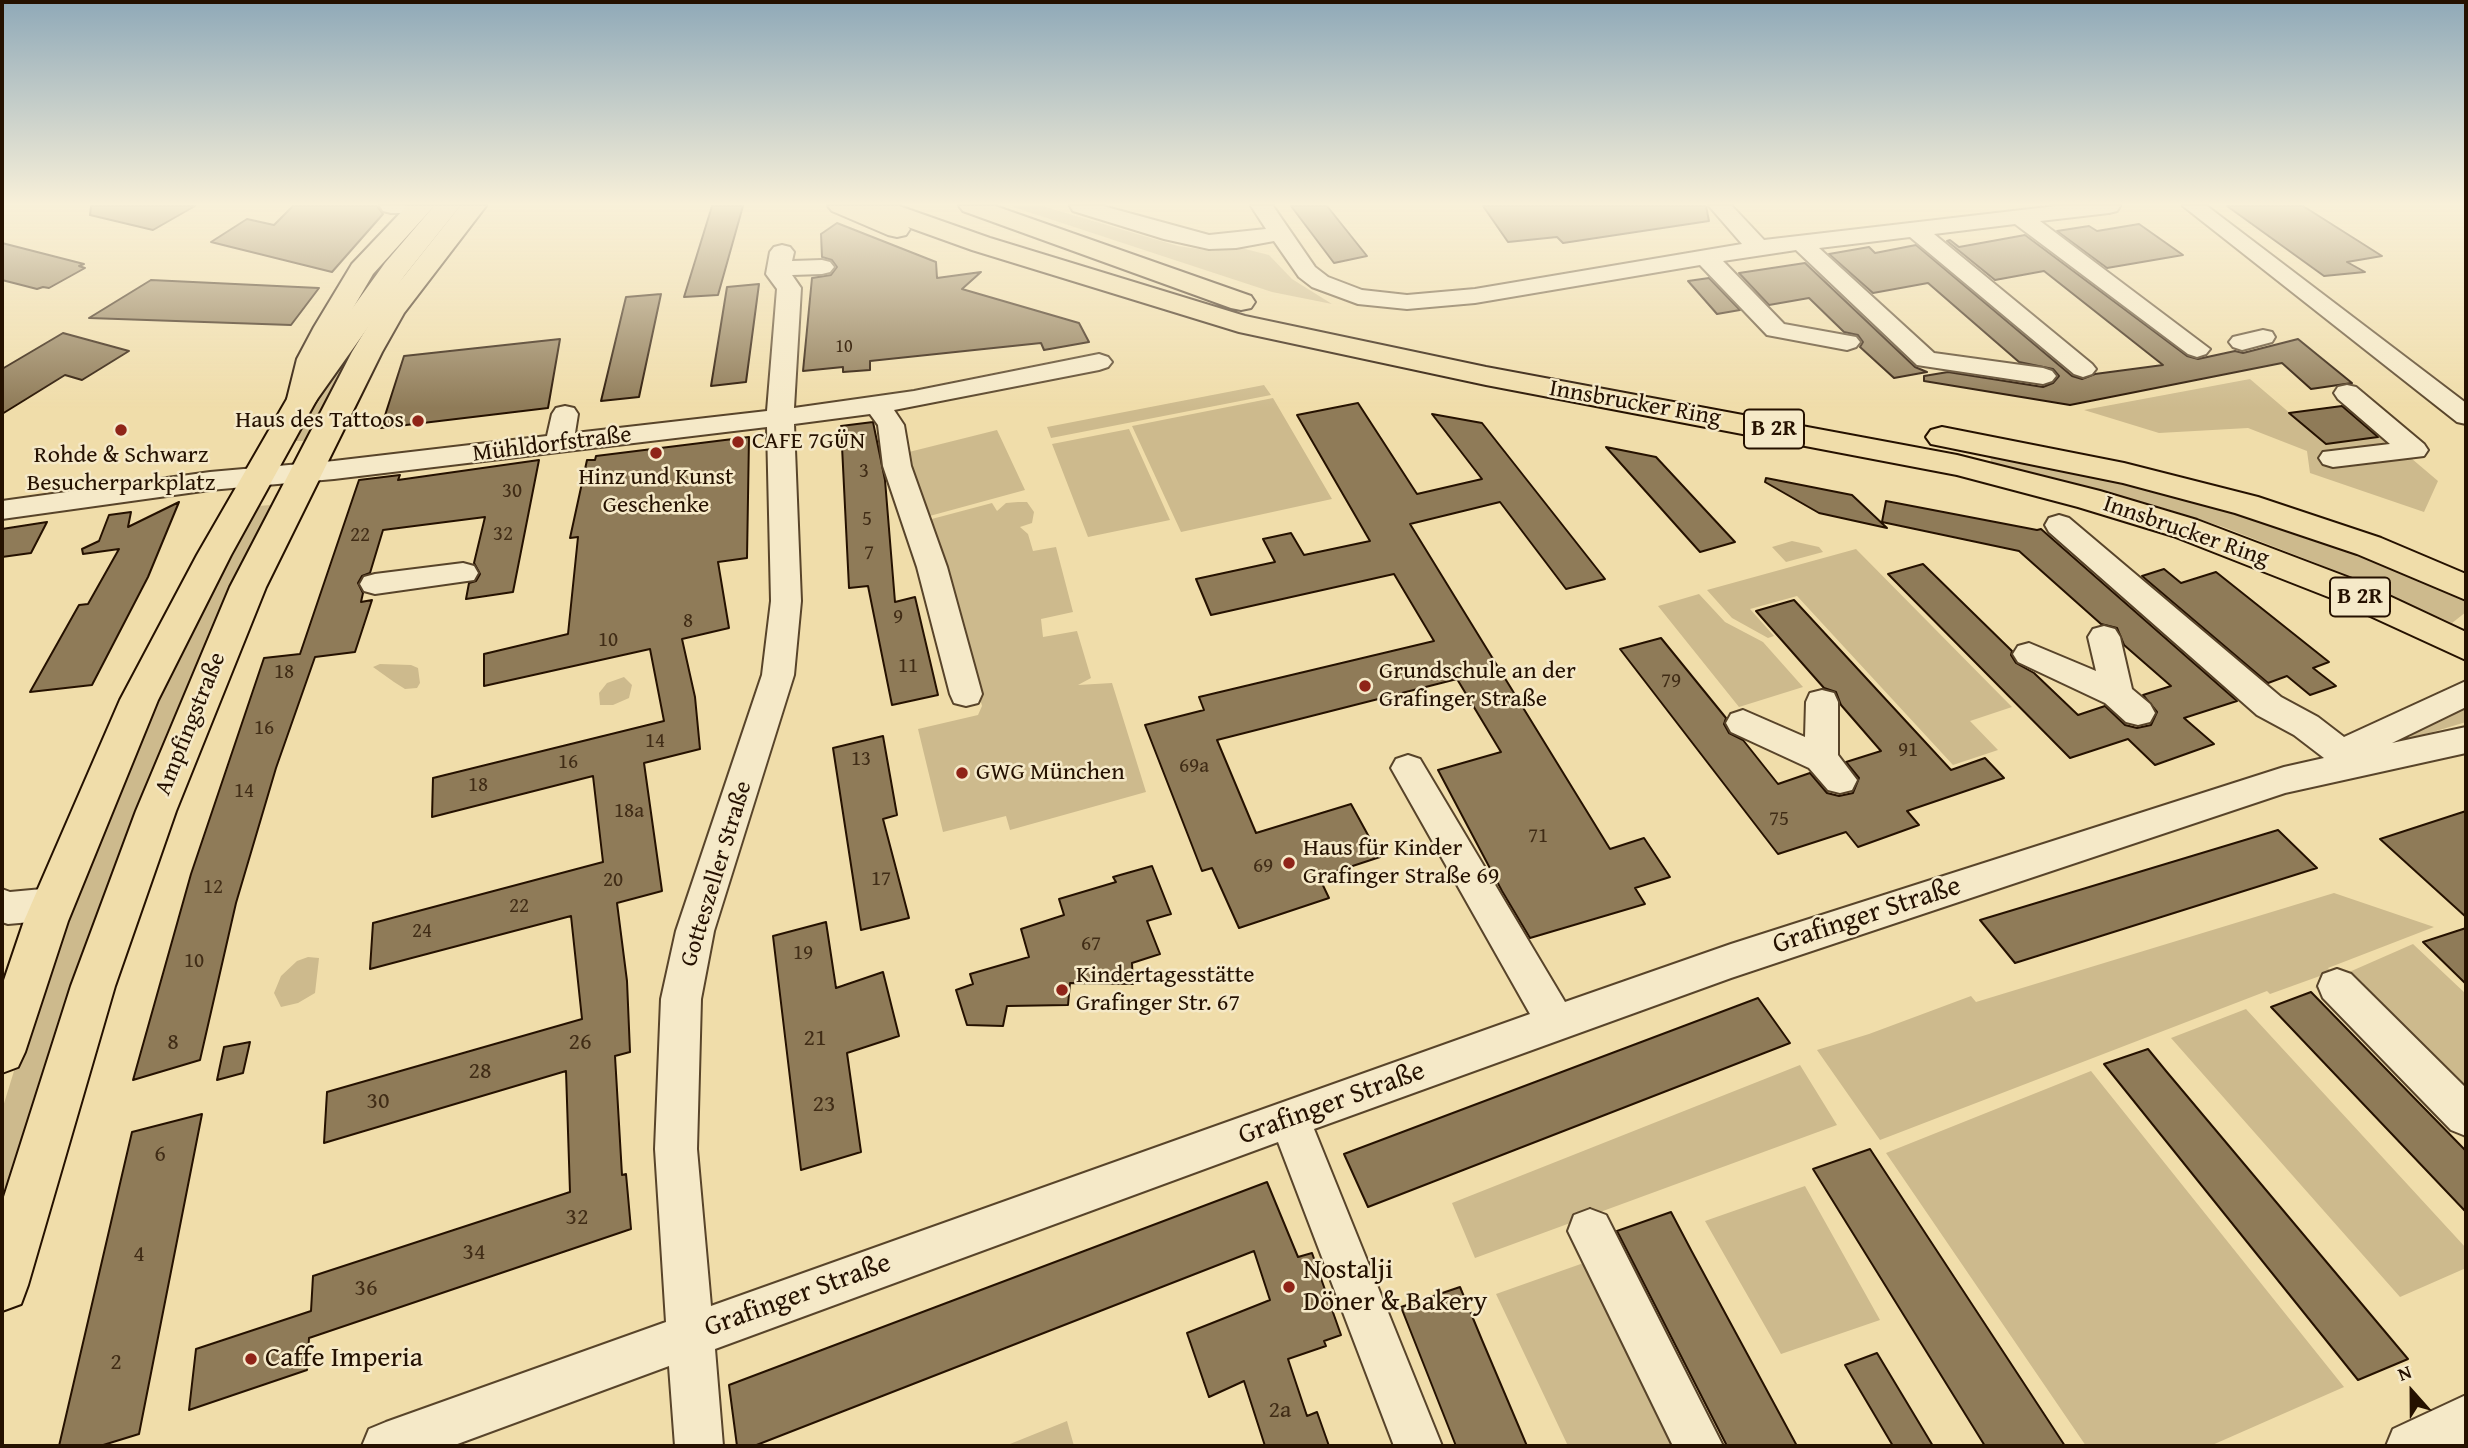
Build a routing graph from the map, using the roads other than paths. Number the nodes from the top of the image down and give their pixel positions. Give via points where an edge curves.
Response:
1 (360, 274) edge
2 (392, 274) edge
3 (421, 274) edge
4 (778, 274) edge
5 (1030, 274) edge
6 (1075, 274) edge
7 (1134, 274) edge
8 (1168, 274) edge
9 (1309, 274) edge
10 (1608, 274) edge
11 (1722, 274) edge
12 (1834, 274) edge
13 (1968, 274) edge
14 (2096, 274) edge
15 (2282, 274) edge
16 (1246, 304) junction
17 (1198, 312) junction
18 (1847, 342) dead end
19 (2197, 349) dead end
20 (1099, 362) dead end
21 (2083, 369) dead end
22 (2043, 376) dead end
23 (2347, 393) dead end
24 (302, 400) junction
25 (877, 405) junction
26 (565, 414) dead end
27 (2466, 416) edge
28 (780, 418) junction
29 (559, 444) junction
30 (2333, 458) dead end
31 (306, 472) junction
32 (260, 476) junction
33 (2, 510) edge
34 (2059, 525) dead end
35 (463, 573) dead end
36 (375, 584) dead end
37 (2466, 588) edge
38 (2104, 637) dead end
39 (2466, 647) edge
40 (2029, 654) dead end
41 (2466, 693) edge
42 (966, 694) dead end
43 (1822, 702) dead end
44 (1743, 723) dead end
45 (2466, 740) edge
46 (2342, 753) junction
47 (1408, 768) dead end
48 (2284, 780) junction
49 (53, 904) junction
50 (2, 905) edge
51 (2337, 986) dead end
52 (1556, 1022) junction
53 (2, 1052) edge
54 (2466, 1116) edge
55 (1290, 1120) junction
56 (1590, 1231) dead end
57 (2, 1285) edge
58 (692, 1334) junction
59 (2466, 1419) edge
60 (386, 1446) edge
61 (699, 1446) edge
62 (1418, 1446) edge
63 (1699, 1446) edge
64 (2410, 1446) edge

1 - 24 main road, Ampfingstraße via 312,359
2 - 24 main road
3 - 31 main road, Ampfingstraße via 367,352
4 - 28 street, Gotteszeller Straße via 789,288
5 - 17 main road via 1116,298
6 - 17 main road, Innsbrucker Ring / B 2R
7 - 16 main road, Innsbrucker Ring / B 2R
8 - 16 main road
9 - 10 street via 1358,297 1433,301
11 - 18 street via 1776,330
12 - 22 street via 1926,360
13 - 21 street
14 - 19 street
15 - 27 street
16 - 37 main road, Innsbrucker Ring / B 2R via 1357,331 2124,473 2316,527
17 - 39 main road, Innsbrucker Ring / B 2R via 1486,376 1956,465 2088,499 2185,528 2343,589
20 - 25 street, Mühldorfstraße
23 - 30 street via 2414,450
24 - 32 main road, Ampfingstraße
25 - 28 street, Mühldorfstraße
25 - 42 street via 891,425 897,466 932,567
26 - 29 street
28 - 29 street, Mühldorfstraße
28 - 58 street, Gotteszeller Straße via 786,601 778,675 695,931 681,999 676,1149
29 - 31 street, Mühldorfstraße
31 - 32 street, Mühldorfstraße
31 - 57 main road, Ampfingstraße via 248,587 156,811 93,986
32 - 33 street, Mühldorfstraße
32 - 49 main road, Ampfingstraße via 139,700
34 - 46 street via 2269,706
35 - 36 street
38 - 40 street via 2127,704
41 - 46 street, Grafinger Straße
43 - 44 street via 1830,769
45 - 48 street, Grafinger Straße
46 - 48 street, Grafinger Straße
47 - 52 street
48 - 52 street, Grafinger Straße
49 - 50 street
49 - 53 main road, Ampfingstraße
51 - 54 street
52 - 55 street, Grafinger Straße
55 - 58 street, Grafinger Straße
55 - 62 street
56 - 63 street
58 - 60 street, Grafinger Straße
58 - 61 street, Gotteszeller Straße
59 - 64 street

